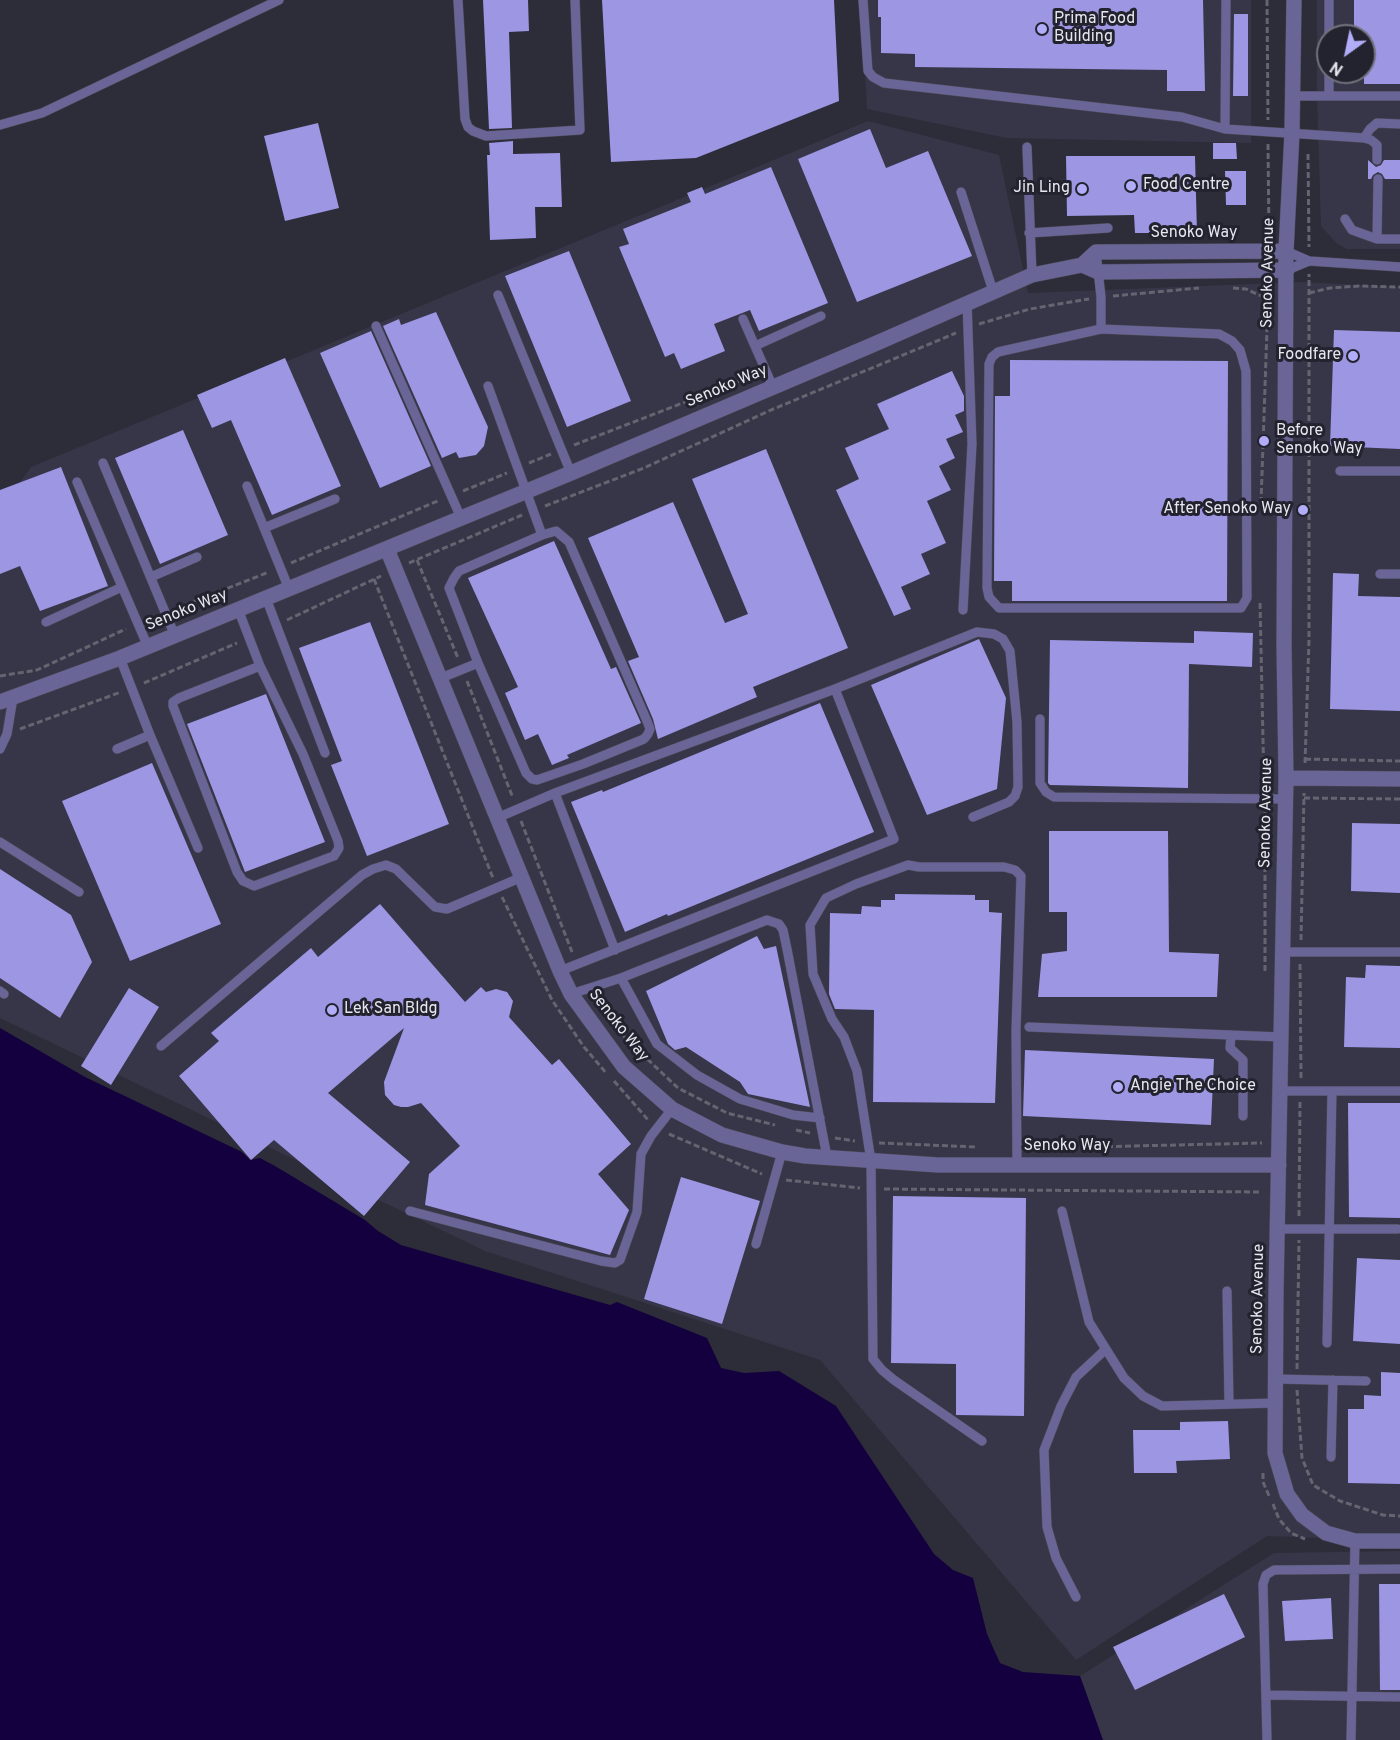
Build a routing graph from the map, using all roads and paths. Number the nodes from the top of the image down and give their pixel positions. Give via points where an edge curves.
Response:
1 (279, 0) edge
2 (458, 0) edge
3 (574, 0) edge
4 (863, 0) edge
5 (1226, 0) edge
6 (1268, 0) edge
7 (1294, 0) edge
8 (1329, 0) edge
9 (1329, 24) edge
10 (1329, 84) edge
11 (1292, 96) junction
12 (1329, 96) junction
13 (1400, 96) edge
14 (1400, 124) edge
15 (0, 126) edge
16 (1225, 129) junction
17 (1268, 130) junction
18 (1292, 133) junction
19 (1308, 135) junction
20 (1364, 138) junction
21 (1027, 147) dead end
22 (1377, 160) dead end
23 (1378, 179) dead end
24 (962, 192) dead end
25 (1345, 219) dead end
26 (1108, 228) dead end
27 (1029, 233) junction
28 (1377, 239) junction
29 (1400, 239) edge
30 (1269, 251) junction
31 (1286, 251) junction
32 (1096, 252) junction
33 (1309, 261) junction
34 (1082, 265) junction
35 (1400, 267) edge
36 (1287, 270) junction
37 (1269, 271) junction
38 (1098, 272) junction
39 (1032, 275) junction
40 (1400, 287) edge
41 (1206, 288) dead end
42 (1227, 288) dead end
43 (993, 291) junction
44 (1309, 293) junction
45 (498, 295) dead end
46 (1101, 297) junction
47 (1268, 299) junction
48 (967, 302) junction
49 (821, 316) dead end
50 (743, 319) dead end
51 (376, 326) dead end
52 (968, 327) junction
53 (1101, 329) junction
54 (755, 346) junction
55 (488, 386) dead end
56 (773, 387) junction
57 (103, 463) dead end
58 (1340, 471) dead end
59 (1400, 471) edge
60 (571, 473) junction
61 (78, 482) dead end
62 (247, 486) dead end
63 (526, 492) junction
64 (335, 499) dead end
65 (533, 510) junction
66 (1261, 510) dead end
67 (461, 518) junction
68 (264, 528) junction
69 (542, 535) junction
70 (387, 549) junction
71 (197, 557) dead end
72 (396, 569) junction
73 (1380, 574) dead end
74 (1400, 574) edge
75 (151, 577) junction
76 (374, 579) junction
77 (122, 587) junction
78 (289, 589) junction
79 (266, 598) junction
80 (1260, 603) dead end
81 (238, 609) junction
82 (963, 610) dead end
83 (46, 622) dead end
84 (276, 625) junction
85 (175, 636) junction
86 (248, 638) junction
87 (148, 647) junction
88 (120, 658) junction
89 (478, 663) junction
90 (260, 666) junction
91 (441, 678) junction
92 (131, 688) junction
93 (835, 689) junction
94 (6, 700) edge
95 (1040, 719) dead end
96 (7, 734) junction
97 (150, 735) junction
98 (0, 749) edge
99 (117, 749) dead end
100 (325, 753) dead end
101 (1305, 759) junction
102 (1400, 761) edge
103 (1286, 778) junction
104 (1305, 779) junction
105 (1400, 779) edge
106 (1264, 789) dead end
107 (555, 793) junction
108 (1304, 798) junction
109 (1285, 799) junction
110 (1400, 799) edge
111 (497, 818) junction
112 (973, 818) dead end
113 (0, 842) edge
114 (198, 848) dead end
115 (522, 877) junction
116 (498, 888) junction
117 (79, 892) dead end
118 (615, 950) junction
119 (1283, 952) junction
120 (1300, 952) junction
121 (1400, 952) edge
122 (560, 971) junction
123 (621, 978) junction
124 (571, 994) junction
125 (1029, 1027) dead end
126 (1231, 1035) junction
127 (1281, 1037) junction
128 (161, 1046) dead end
129 (1280, 1091) junction
130 (1301, 1091) junction
131 (1332, 1091) junction
132 (1400, 1092) edge
133 (672, 1109) junction
134 (1243, 1116) dead end
135 (820, 1118) junction
136 (656, 1129) junction
137 (1264, 1143) dead end
138 (1088, 1147) dead end
139 (782, 1152) junction
140 (827, 1157) junction
141 (871, 1161) junction
142 (1017, 1164) junction
143 (1279, 1165) junction
144 (774, 1179) junction
145 (871, 1189) junction
146 (1263, 1192) dead end
147 (410, 1211) dead end
148 (1062, 1211) dead end
149 (1398, 1228) dead end
150 (1278, 1229) junction
151 (1299, 1229) junction
152 (1329, 1229) junction
153 (756, 1244) dead end
154 (1227, 1291) dead end
155 (1327, 1343) dead end
156 (1106, 1349) junction
157 (1276, 1379) junction
158 (1297, 1379) junction
159 (1333, 1380) junction
160 (1366, 1381) dead end
161 (1276, 1403) junction
162 (1229, 1404) junction
163 (982, 1441) dead end
164 (1331, 1457) dead end
165 (1400, 1515) edge
166 (1355, 1541) junction
167 (1400, 1541) edge
168 (1354, 1569) junction
169 (1400, 1569) edge
170 (1076, 1597) dead end
171 (1266, 1695) junction
172 (1352, 1696) junction
173 (1400, 1697) edge
174 (1268, 1740) edge
175 (1351, 1740) edge

1 - 15 lane via 42,113
2 - 3 lane via 465,119 468,127 486,136 580,130
4 - 16 lane via 868,71 885,83 1182,117
5 - 16 lane
6 - 17 path
7 - 11 street, Senoko Avenue
8 - 9 lane
10 - 12 lane
11 - 12 lane
11 - 18 street, Senoko Avenue
12 - 13 lane
14 - 20 lane via 1377,123
16 - 17 lane
17 - 18 lane
17 - 30 path
18 - 19 lane
18 - 31 street, Senoko Avenue
19 - 20 lane
19 - 33 path
20 - 22 lane via 1377,145
21 - 27 lane
23 - 28 lane
24 - 43 lane
25 - 28 lane via 1352,230
26 - 27 lane
27 - 39 lane
28 - 29 lane
30 - 31 street, Senoko Way
30 - 32 street, Senoko Way
31 - 33 lane, Senoko Way
31 - 36 street, Senoko Avenue
32 - 34 street
32 - 38 lane
33 - 35 lane, Senoko Way
33 - 36 lane, Senoko Way
33 - 44 path
34 - 38 street, Senoko Way
34 - 39 street, Senoko Way
36 - 37 street, Senoko Way
36 - 103 street, Senoko Avenue
37 - 38 street, Senoko Way
37 - 47 path
38 - 46 lane
39 - 43 street, Senoko Way
40 - 44 path via 1359,286
41 - 46 path
42 - 47 path via 1246,289
43 - 48 street, Senoko Way
44 - 101 path
45 - 60 lane
46 - 52 path via 1030,309
46 - 53 lane
47 - 66 path
48 - 52 lane
48 - 56 street, Senoko Way
49 - 54 lane
50 - 54 lane
51 - 67 lane
52 - 65 path via 644,468
52 - 82 lane via 972,444
53 - 53 lane via 998,352 989,364 989,597 999,608 1241,609 1247,598 1246,371 1240,350 1219,334
54 - 56 lane
55 - 63 lane
56 - 60 street, Senoko Way
57 - 75 lane
58 - 59 lane
60 - 63 street, Senoko Way
61 - 77 lane
62 - 68 lane
63 - 65 lane
63 - 67 street, Senoko Way
64 - 68 lane
65 - 69 lane
65 - 72 path
67 - 70 street, Senoko Way
68 - 78 lane
69 - 89 lane via 459,572 450,583
69 - 89 lane via 556,531 569,542 647,720 648,734 583,764 532,779
70 - 72 street, Senoko Way
70 - 78 street, Senoko Way
71 - 75 lane
72 - 76 path
72 - 91 street, Senoko Way
73 - 74 lane
75 - 85 lane
76 - 84 path
76 - 116 path
77 - 83 lane
77 - 87 lane
78 - 79 street, Senoko Way
79 - 81 street, Senoko Way
79 - 84 lane
80 - 106 path
81 - 85 street, Senoko Way
81 - 86 lane
84 - 100 lane
85 - 87 street, Senoko Way
86 - 90 lane
86 - 92 path
87 - 88 street, Senoko Way
88 - 92 lane
88 - 94 street, Senoko Way
89 - 91 lane
90 - 90 lane via 303,754 339,848 334,856 254,886 237,872 173,706 179,698
91 - 111 street, Senoko Way
92 - 96 path
92 - 97 lane
93 - 107 lane
93 - 112 lane via 977,632 1003,639 1010,651 1018,787 1009,802
93 - 118 lane via 894,839
94 - 96 lane
95 - 109 lane via 1040,783 1054,797
96 - 98 lane
97 - 99 lane
97 - 114 lane
101 - 102 path
101 - 104 path
103 - 104 street
103 - 109 street, Senoko Avenue
104 - 105 street
104 - 108 path
107 - 111 lane
107 - 118 lane
108 - 110 path
108 - 120 path
109 - 119 street, Senoko Avenue
111 - 115 street, Senoko Way
113 - 117 lane
115 - 116 lane
115 - 122 street, Senoko Way
116 - 128 lane via 440,909 396,869 386,865 373,868
116 - 136 path via 552,1000 584,1047
118 - 122 lane
119 - 120 lane
119 - 127 street, Senoko Avenue
120 - 121 lane
120 - 130 path
122 - 124 street, Senoko Way
123 - 124 lane
123 - 135 lane via 657,1044 697,1076 740,1099 793,1115
123 - 135 lane via 748,927 774,921 783,930
124 - 133 street, Senoko Way via 624,1067
125 - 126 lane
126 - 127 lane
126 - 134 lane via 1230,1048 1243,1060
127 - 129 street, Senoko Avenue
129 - 130 lane
129 - 143 street, Senoko Avenue
130 - 131 lane
130 - 151 path
131 - 132 lane
131 - 152 lane
133 - 136 lane
133 - 139 street, Senoko Way via 722,1135
135 - 140 lane
136 - 144 path
136 - 147 lane via 641,1154 638,1212 620,1260 615,1263
137 - 138 path
139 - 140 street, Senoko Way
139 - 144 lane
140 - 141 street, Senoko Way
141 - 142 street, Senoko Way via 938,1166
141 - 142 lane via 857,1071 813,974 810,925 826,898 908,865 1004,867 1021,876
141 - 145 lane
142 - 143 street, Senoko Way
143 - 150 street, Senoko Avenue
144 - 145 path
144 - 153 lane
145 - 146 path
145 - 163 lane via 873,1359 894,1380
148 - 156 lane via 1089,1322
149 - 152 lane
150 - 151 lane
150 - 157 street, Senoko Avenue
151 - 152 lane
151 - 158 path
152 - 155 lane
154 - 162 lane
156 - 162 lane via 1124,1378 1143,1396 1162,1406
156 - 170 lane via 1076,1377 1044,1450 1047,1527 1056,1558
157 - 158 lane
157 - 161 street, Senoko Avenue
158 - 159 lane
158 - 165 path via 1302,1458 1314,1485 1340,1501 1383,1515
159 - 160 lane
159 - 164 lane
161 - 162 lane
161 - 166 street, Senoko Avenue via 1275,1453 1287,1494 1302,1515 1326,1533
166 - 167 street, Senoko Avenue
166 - 168 lane
168 - 169 lane
168 - 171 lane via 1274,1570 1266,1575
168 - 172 lane
171 - 172 lane
171 - 174 lane
172 - 173 lane
172 - 175 lane

